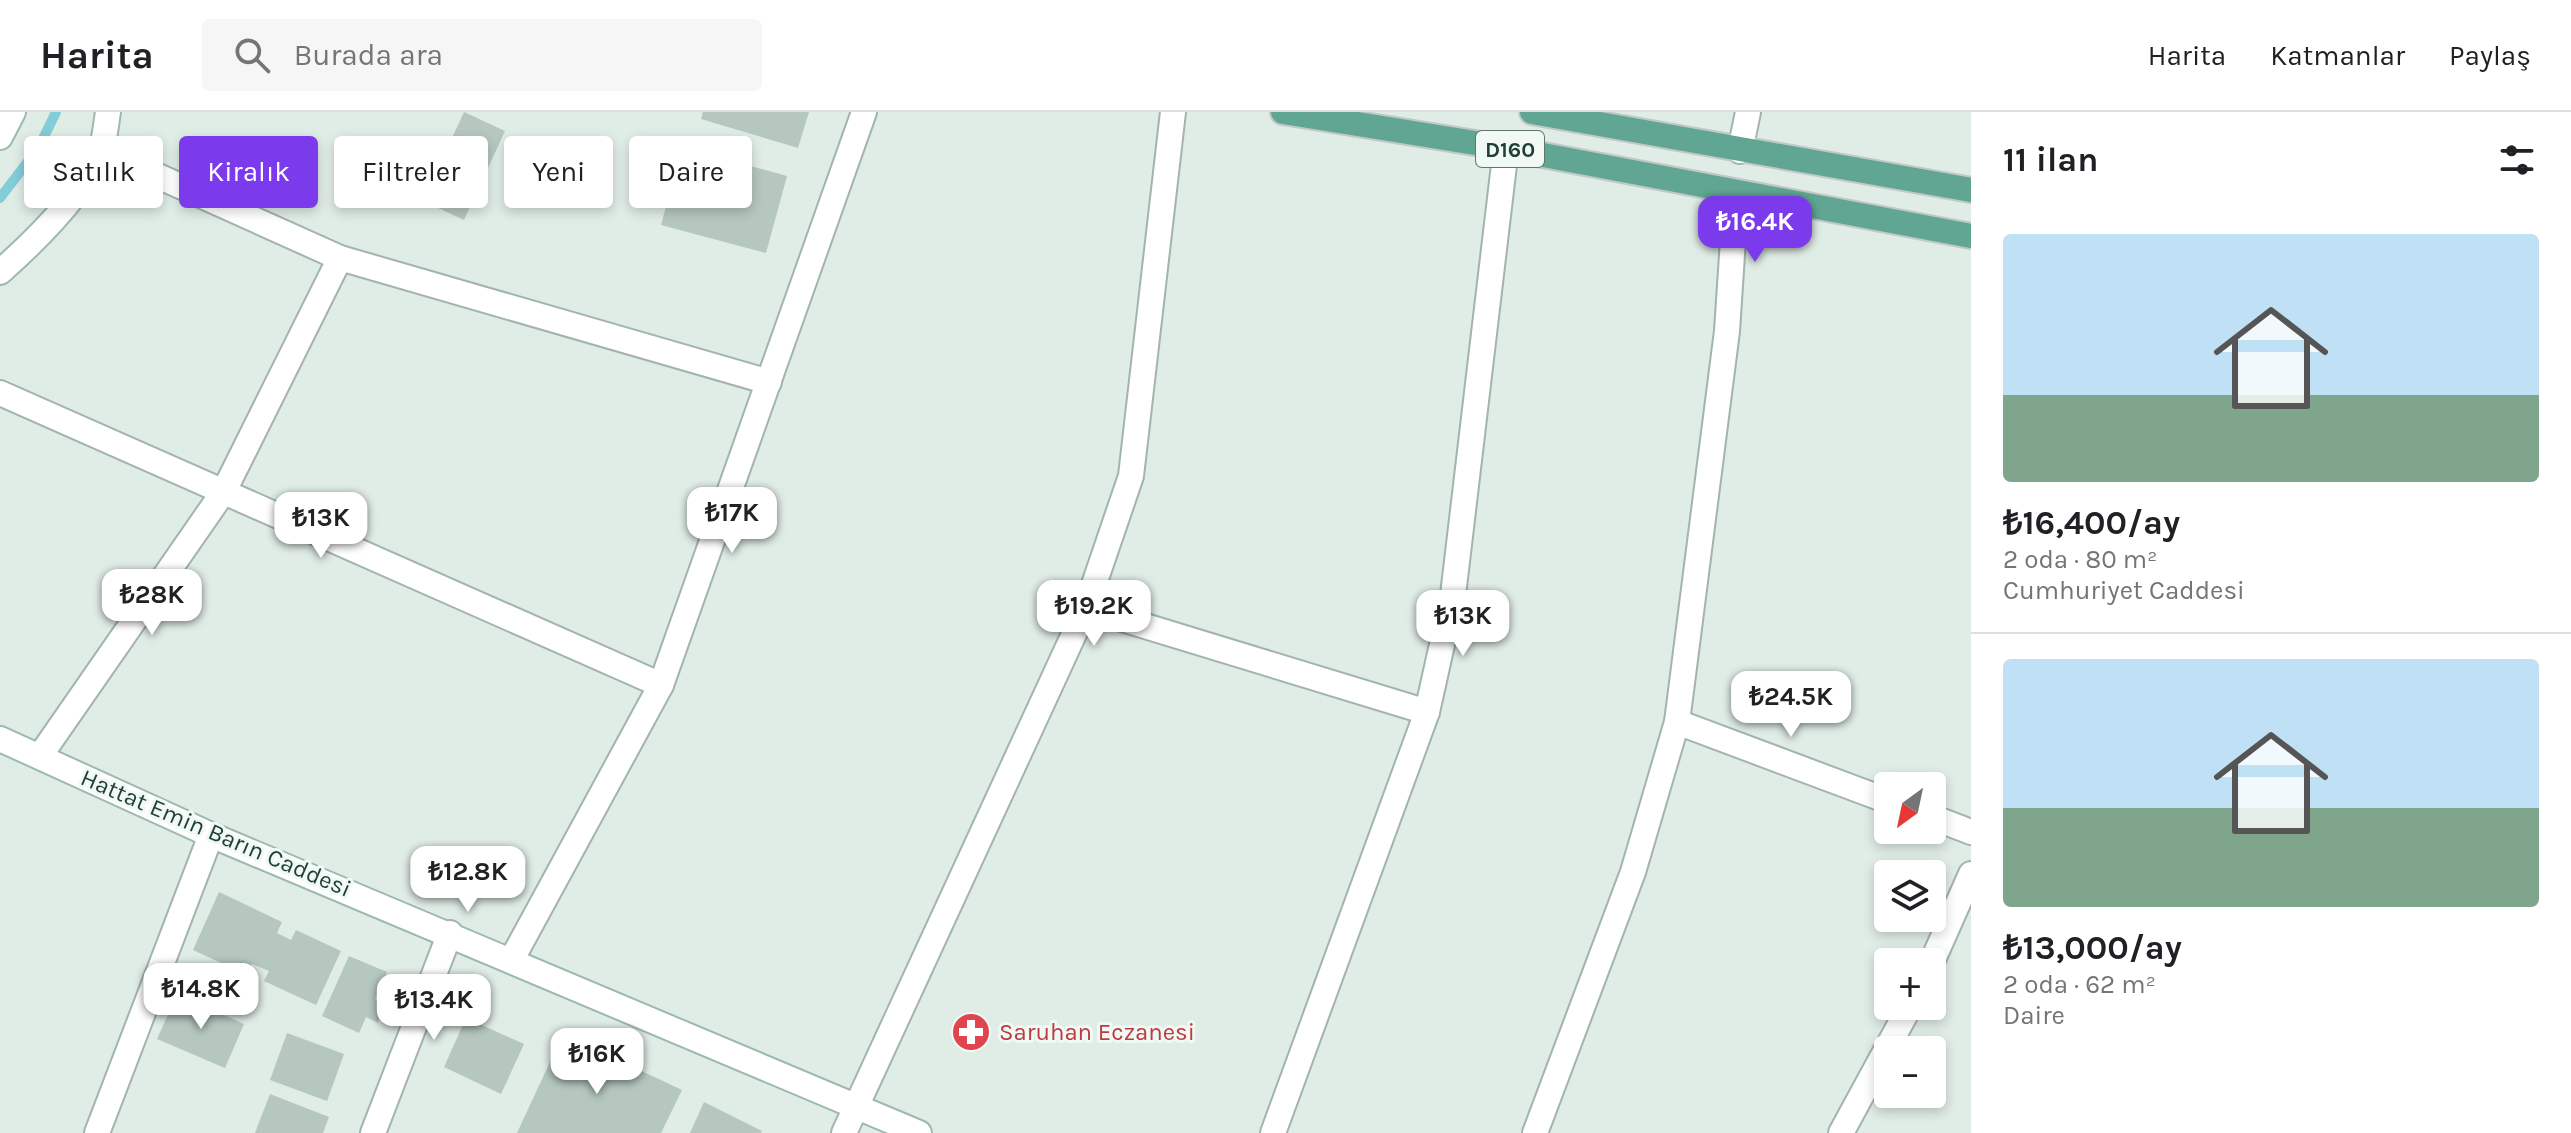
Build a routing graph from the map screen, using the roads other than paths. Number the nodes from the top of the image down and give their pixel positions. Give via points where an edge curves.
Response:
1 (13, 112) edge
2 (108, 112) edge
3 (864, 112) edge
4 (1173, 112) edge
5 (1283, 112) edge
6 (1532, 112) edge
7 (1748, 112) edge
8 (103, 136) edge
9 (0, 137) edge
10 (1506, 148) junction
11 (1740, 151) junction
12 (163, 178) edge
13 (1971, 190) edge
14 (1736, 194) junction
15 (62, 208) edge
16 (1971, 236) edge
17 (340, 258) junction
18 (0, 272) edge
19 (769, 382) junction
20 (0, 393) edge
21 (224, 491) junction
22 (1086, 608) junction
23 (661, 685) junction
24 (1427, 712) junction
25 (1677, 722) junction
26 (0, 739) edge
27 (40, 756) junction
28 (1874, 796) edge
29 (1946, 822) edge
30 (1971, 832) edge
31 (211, 835) junction
32 (1971, 874) edge
33 (450, 933) junction
34 (1938, 948) edge
35 (512, 959) junction
36 (1902, 1020) edge
37 (857, 1109) junction
38 (97, 1133) edge
39 (373, 1133) edge
40 (844, 1133) edge
41 (919, 1133) edge
42 (1273, 1133) edge
43 (1535, 1133) edge
44 (1841, 1133) edge

1 - 9 street
2 - 8 street
3 - 19 street
4 - 22 street via 1131,476
5 - 10 main road, D160
6 - 11 main road, D160
7 - 11 street
10 - 14 main road, D160
10 - 24 street via 1453,595
11 - 13 main road, D160
12 - 17 street
14 - 16 main road, D160
14 - 25 street via 1727,331
15 - 18 street
17 - 19 street
17 - 21 street
19 - 23 street
20 - 21 street
21 - 23 street
21 - 27 street
22 - 24 street
22 - 37 street
23 - 35 street
24 - 42 street
25 - 28 street
25 - 43 street via 1633,872
26 - 27 street, Hattat Emin Barın Caddesi
27 - 31 street, Hattat Emin Barın Caddesi
29 - 30 street
31 - 33 street, Hattat Emin Barın Caddesi
31 - 38 street
32 - 34 street
33 - 35 street, Hattat Emin Barın Caddesi
33 - 39 street
35 - 37 street, Hattat Emin Barın Caddesi
36 - 44 street
37 - 40 street
37 - 41 street, Hattat Emin Barın Caddesi

